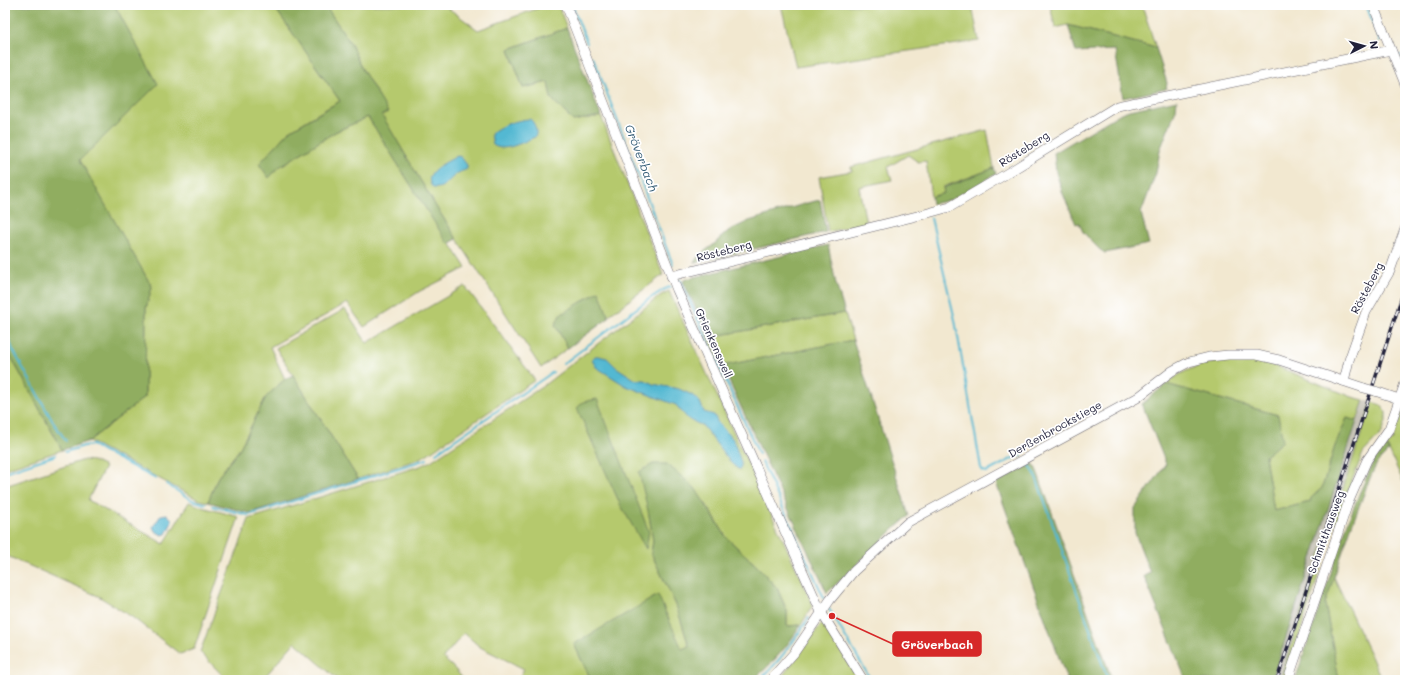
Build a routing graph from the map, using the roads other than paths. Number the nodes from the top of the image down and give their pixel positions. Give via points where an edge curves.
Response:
1 (566, 5) edge
2 (1373, 5) edge
3 (1391, 50) junction
4 (1405, 84) edge
5 (1405, 229) edge
6 (671, 276) junction
7 (1344, 381) junction
8 (1405, 383) edge
9 (1399, 399) junction
10 (821, 612) junction
11 (770, 680) edge
12 (863, 680) edge
13 (1288, 680) edge

1 - 6 street, Grienkenswell
2 - 3 street
3 - 4 street
3 - 6 street, Rösteberg via 1117,106 1001,178 950,206 921,216
5 - 7 street, Rösteberg via 1390,271 1366,312
6 - 10 street, Grienkenswell
7 - 9 street, Derßenbrockstiege, bridge
7 - 10 street, Derßenbrockstiege via 1257,355 1228,355 1189,362 1172,371 1137,398 908,522 854,571
8 - 9 street
9 - 13 street, Schmitthausweg via 1389,429 1367,460 1348,503
10 - 11 street, Derßenbrockstiege via 794,653
10 - 12 street, Grienkenswell

